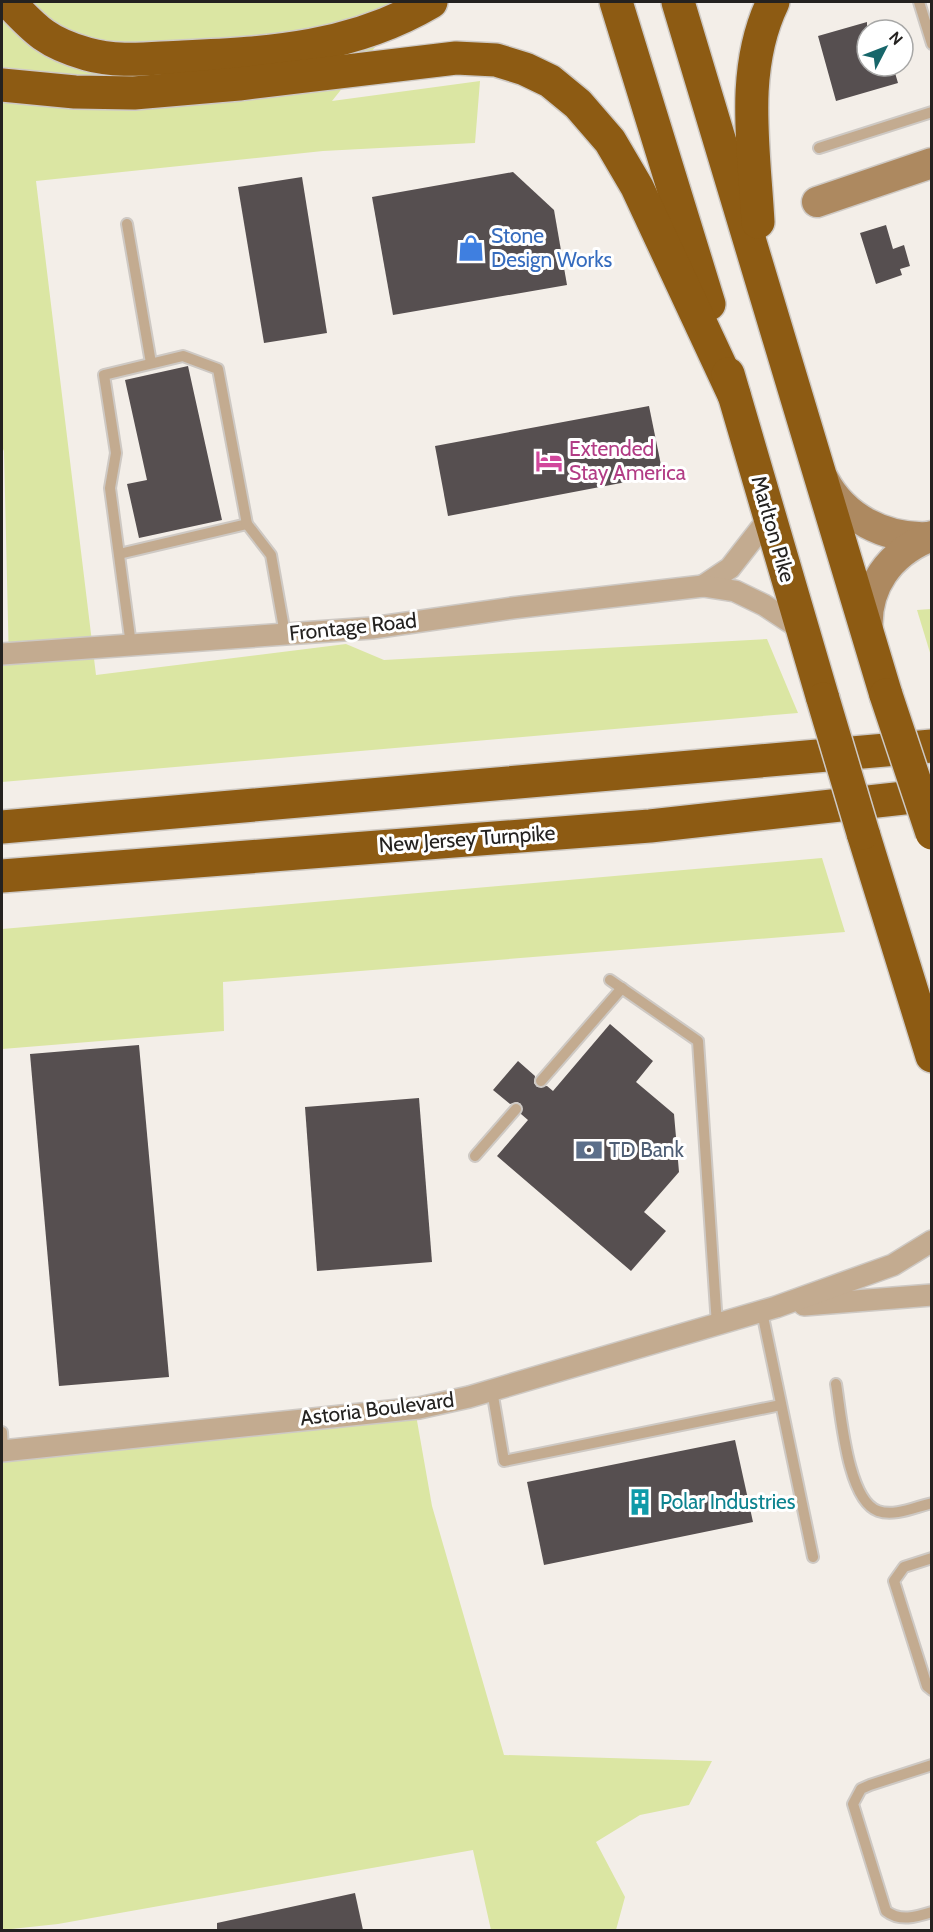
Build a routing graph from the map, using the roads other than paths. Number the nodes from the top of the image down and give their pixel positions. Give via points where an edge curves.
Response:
1 (9, 2) edge
2 (431, 2) edge
3 (616, 2) edge
4 (678, 2) edge
5 (774, 2) edge
6 (919, 2) edge
7 (932, 44) edge
8 (2, 85) edge
9 (932, 112) edge
10 (819, 148) dead end
11 (932, 163) edge
12 (817, 202) dead end
13 (127, 224) dead end
14 (762, 278) junction
15 (151, 363) junction
16 (734, 395) junction
17 (819, 469) junction
18 (769, 518) junction
19 (247, 524) junction
20 (930, 536) edge
21 (119, 554) junction
22 (703, 586) junction
23 (802, 630) junction
24 (868, 633) junction
25 (285, 634) junction
26 (130, 645) junction
27 (2, 654) edge
28 (932, 746) edge
29 (932, 795) edge
30 (2, 827) edge
31 (932, 833) edge
32 (2, 876) edge
33 (610, 980) dead end
34 (622, 988) junction
35 (932, 1056) edge
36 (541, 1081) dead end
37 (516, 1110) dead end
38 (475, 1156) dead end
39 (932, 1241) edge
40 (932, 1296) edge
41 (769, 1310) junction
42 (717, 1325) junction
43 (836, 1384) dead end
44 (492, 1390) junction
45 (781, 1405) junction
46 (2, 1444) edge
47 (932, 1503) edge
48 (813, 1557) dead end
49 (932, 1558) edge
50 (932, 1690) edge
51 (932, 1765) edge
52 (932, 1912) edge

1 - 2 highway via 47,38 89,55 134,59 297,49 336,41 402,19
3 - 16 highway, Marlton Pike via 694,249
4 - 14 highway
5 - 14 highway via 759,36 752,74
6 - 7 lane
8 - 16 highway via 134,93 456,58 496,60 525,69 550,81 578,104 610,141 637,187
9 - 10 lane
11 - 12 street
13 - 15 lane
14 - 17 highway
15 - 19 lane via 183,356 218,369
15 - 21 lane via 104,375 116,453 110,488
16 - 18 highway, Marlton Pike
17 - 20 street via 838,501 866,524 901,536
17 - 24 highway
18 - 22 street, Frontage Road via 730,568
18 - 23 highway, Marlton Pike
19 - 21 lane
19 - 25 lane via 271,555
20 - 24 street via 901,552 881,574 869,603
21 - 26 lane
22 - 23 street, Frontage Road via 735,591
22 - 25 street, Frontage Road via 372,628
23 - 35 highway, Marlton Pike, bridge
24 - 31 highway, bridge
25 - 26 street, Frontage Road
26 - 27 street, Frontage Road
28 - 30 highway
29 - 32 highway, New Jersey Turnpike via 650,826
33 - 34 lane
34 - 36 lane
34 - 42 lane via 698,1041
37 - 38 lane
39 - 41 street, Astoria Boulevard via 893,1265
40 - 41 street, Astoria Boulevard
41 - 42 street, Astoria Boulevard
41 - 45 lane
42 - 44 street, Astoria Boulevard
43 - 47 lane via 852,1476 860,1496 878,1511 893,1513
44 - 45 lane via 504,1461
44 - 46 street, Astoria Boulevard via 418,1407
45 - 48 lane
49 - 50 lane via 904,1567 894,1581 927,1686
51 - 52 lane via 861,1789 853,1804 886,1911 908,1918

